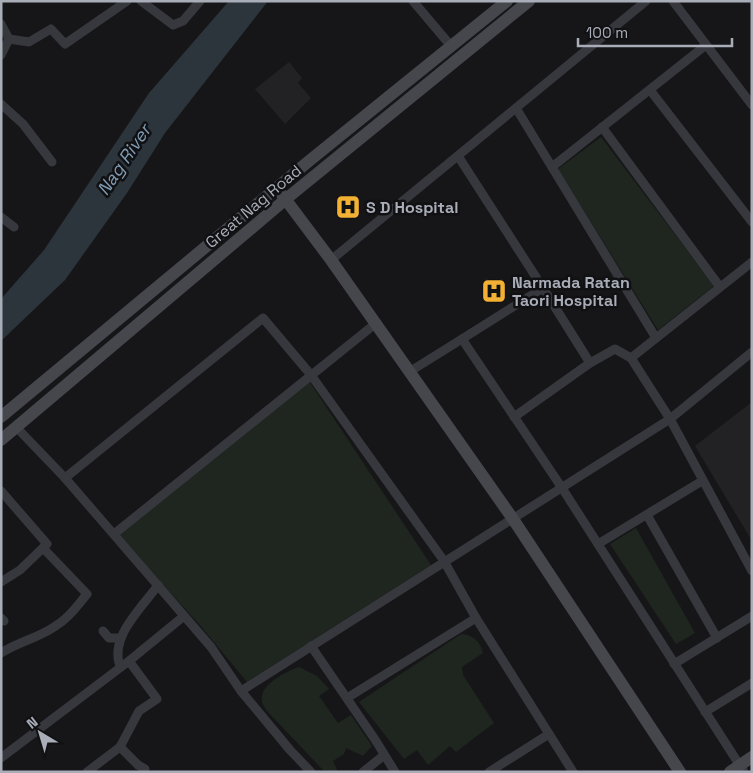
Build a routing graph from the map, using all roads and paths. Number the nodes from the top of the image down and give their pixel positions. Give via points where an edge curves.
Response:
1 (127, 1) edge
2 (141, 1) edge
3 (200, 1) edge
4 (413, 1) edge
5 (507, 1) edge
6 (529, 1) edge
7 (646, 1) edge
8 (673, 1) edge
9 (4, 33) edge
10 (706, 45) junction
11 (451, 46) junction
12 (1, 55) edge
13 (650, 90) junction
14 (1, 104) edge
15 (752, 105) edge
16 (516, 108) junction
17 (602, 127) junction
18 (458, 156) junction
19 (52, 162) dead end
20 (552, 167) junction
21 (277, 188) junction
22 (286, 199) junction
23 (1, 217) edge
24 (752, 222) edge
25 (14, 228) dead end
26 (331, 260) junction
27 (752, 262) edge
28 (720, 287) junction
29 (542, 288) junction
30 (375, 324) junction
31 (656, 338) junction
32 (462, 339) junction
33 (752, 352) edge
34 (631, 358) junction
35 (590, 363) junction
36 (409, 372) junction
37 (311, 375) junction
38 (1, 417) edge
39 (514, 417) junction
40 (670, 419) junction
41 (17, 428) junction
42 (1, 440) edge
43 (65, 478) junction
44 (702, 481) junction
45 (562, 488) junction
46 (1, 491) edge
47 (647, 515) junction
48 (513, 518) junction
49 (114, 534) junction
50 (598, 544) junction
51 (43, 548) junction
52 (444, 561) junction
53 (752, 570) edge
54 (1, 582) edge
55 (158, 585) junction
56 (184, 616) junction
57 (752, 616) edge
58 (476, 618) junction
59 (103, 631) dead end
60 (120, 638) junction
61 (717, 638) junction
62 (311, 646) junction
63 (1, 653) edge
64 (129, 661) junction
65 (674, 664) junction
66 (120, 666) junction
67 (752, 683) edge
68 (241, 690) junction
69 (347, 698) junction
70 (705, 712) junction
71 (549, 734) junction
72 (120, 747) junction
73 (383, 756) junction
74 (752, 757) edge
75 (1, 758) edge
76 (145, 769) dead end
77 (738, 769) edge
78 (87, 772) edge
79 (312, 772) edge
80 (364, 772) edge
81 (395, 772) edge
82 (489, 772) edge
83 (573, 772) edge
84 (680, 772) edge

1 - 9 street via 65,44 51,29 29,42
2 - 3 street via 173,25 183,21
4 - 11 street
5 - 11 main road, Great Nag Road
6 - 22 main road, Great Nag Road
7 - 16 street
8 - 10 street
9 - 12 street
10 - 13 street
10 - 15 street
11 - 21 main road, Great Nag Road
13 - 17 street
13 - 24 street
14 - 19 street via 23,124
16 - 18 street
16 - 20 street
17 - 20 street
17 - 28 street
18 - 26 street
18 - 29 street
20 - 31 street
21 - 22 main road
21 - 38 main road, Great Nag Road
22 - 26 main road
22 - 41 main road, Great Nag Road
23 - 25 street
26 - 30 main road
27 - 28 street
28 - 31 street
29 - 32 street
29 - 35 street
30 - 36 main road
30 - 37 street
31 - 34 street
32 - 36 street
32 - 39 street
33 - 40 street
34 - 35 street via 615,349
34 - 40 street
35 - 39 street
36 - 48 main road
37 - 43 street via 263,318
37 - 49 street
37 - 52 street
39 - 45 street
40 - 44 street
40 - 45 street
41 - 42 main road, Great Nag Road
41 - 43 street
43 - 49 street
44 - 47 street
44 - 53 street
45 - 48 street
45 - 50 street
46 - 51 street via 47,544
47 - 50 street
47 - 61 street
48 - 52 street
48 - 84 main road
49 - 55 street
50 - 65 street
51 - 54 street via 20,570
51 - 63 street via 87,594 54,628
52 - 58 street
52 - 62 street
55 - 56 street
55 - 60 street
56 - 64 street
56 - 68 street
57 - 61 street
58 - 69 street
58 - 71 street
59 - 60 street via 109,638
60 - 66 street via 116,656
61 - 65 street
62 - 68 street
62 - 69 street
64 - 66 street
64 - 72 street via 157,699 139,710
65 - 70 street
66 - 75 street
67 - 70 street
68 - 79 street
69 - 73 street
70 - 77 street
71 - 82 street
71 - 83 street
72 - 76 street
72 - 78 street
73 - 80 street
73 - 81 street
74 - 77 main road

